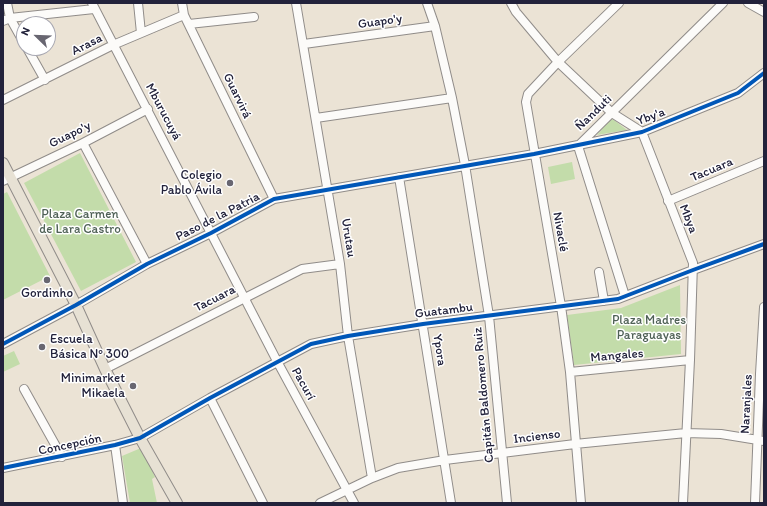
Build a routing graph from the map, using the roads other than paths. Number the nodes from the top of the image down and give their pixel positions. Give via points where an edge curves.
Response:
1 (7, 3) edge
2 (138, 3) edge
3 (182, 3) edge
4 (296, 3) edge
5 (427, 3) edge
6 (511, 3) edge
7 (619, 3) edge
8 (723, 3) edge
9 (748, 3) edge
10 (93, 6) edge
11 (764, 12) edge
12 (184, 15) junction
13 (254, 17) dead end
14 (7, 20) edge
15 (189, 24) junction
16 (435, 26) junction
17 (16, 32) edge
18 (141, 33) junction
19 (304, 44) junction
20 (114, 45) junction
21 (32, 56) edge
22 (558, 62) junction
23 (764, 73) edge
24 (45, 80) junction
25 (452, 98) junction
26 (3, 100) edge
27 (148, 108) junction
28 (612, 113) junction
29 (316, 118) junction
30 (642, 132) junction
31 (83, 143) junction
32 (578, 146) junction
33 (534, 154) junction
34 (764, 160) edge
35 (3, 163) edge
36 (465, 165) junction
37 (399, 177) junction
38 (7, 179) edge
39 (328, 189) junction
40 (274, 199) junction
41 (668, 201) junction
42 (211, 233) junction
43 (764, 244) edge
44 (147, 264) junction
45 (340, 264) junction
46 (693, 270) junction
47 (599, 272) dead end
48 (625, 296) junction
49 (245, 298) junction
50 (604, 301) junction
51 (76, 305) junction
52 (561, 306) junction
53 (764, 307) edge
54 (489, 316) junction
55 (423, 324) junction
56 (348, 336) junction
57 (4, 342) edge
58 (690, 360) junction
59 (278, 363) junction
60 (105, 369) junction
61 (570, 372) junction
62 (762, 374) edge
63 (24, 389) dead end
64 (210, 398) junction
65 (686, 432) junction
66 (140, 438) junction
67 (760, 441) edge
68 (575, 444) junction
69 (115, 445) junction
70 (502, 453) junction
71 (62, 457) junction
72 (445, 460) junction
73 (3, 468) edge
74 (372, 478) junction
75 (347, 489) junction
76 (123, 503) edge
77 (177, 503) edge
78 (263, 503) edge
79 (320, 503) edge
80 (354, 503) edge
81 (451, 503) edge
82 (507, 503) edge
83 (581, 503) edge
84 (683, 503) edge
85 (755, 503) edge

1 - 14 street
2 - 18 street
3 - 12 street, Guarvirá
4 - 19 street, Urutau
5 - 16 street, Capitán Baldomero Ruiz
6 - 22 street
7 - 22 street, Nivaclé
8 - 28 street, Ñanduti
9 - 11 street
10 - 14 street
10 - 20 street, Mburucuyá
12 - 15 street, Guarvirá
12 - 18 street, Arasa
13 - 15 street
14 - 17 street
15 - 40 street, Guarvirá
16 - 19 street, Guapo'y
16 - 25 street, Capitán Baldomero Ruiz
18 - 20 street, Arasa
19 - 29 street, Urutau
20 - 24 street, Arasa
20 - 27 street, Mburucuyá
21 - 24 street
22 - 28 street
22 - 33 street, Nivaclé via 528,94 526,102
23 - 30 street, Yby'a via 738,93
24 - 26 street, Arasa
25 - 29 street
25 - 36 street, Capitán Baldomero Ruiz
27 - 31 street, Guapo'y
27 - 42 street, Mburucuyá
28 - 30 street
28 - 32 street, Ñanduti
29 - 39 street, Urutau
30 - 32 street, Yby'a
30 - 41 street, Mbya
31 - 38 street, Guapo'y
31 - 44 street
32 - 33 street, Yby'a
32 - 48 street, Ñanduti
33 - 36 street, Paso de la Patria
33 - 52 street, Nivaclé
34 - 41 street, Tacuara
35 - 38 main road
36 - 37 street, Paso de la Patria
36 - 54 street, Capitán Baldomero Ruiz
37 - 39 street, Paso de la Patria
37 - 55 street, Ypora
38 - 51 main road
39 - 40 street, Paso de la Patria
39 - 45 street, Urutau
40 - 42 street, Paso de la Patria
41 - 46 street, Mbya via 693,263
42 - 44 street, Paso de la Patria
42 - 49 street, Pacurí
43 - 46 street, Guatambu
44 - 51 street, Paso de la Patria
45 - 49 street, Tacuara via 302,269
45 - 56 street, Urutau
46 - 48 street, Guatambu
46 - 58 street, Mbya
47 - 50 street
48 - 50 street, Guatambu
49 - 59 street, Pacurí
49 - 60 street, Tacuara
50 - 52 street, Guatambu
51 - 57 street, Paso de la Patria
51 - 60 main road
52 - 54 street, Guatambu
52 - 61 street, Nivaclé
53 - 62 street, Naranjales
54 - 55 street, Guatambu
54 - 70 street, Capitán Baldomero Ruiz
55 - 56 street, Guatambu
55 - 72 street, Ypora
56 - 59 street, Guatambu via 312,344
56 - 74 street, Urutau
58 - 61 street, Mangales
58 - 65 street, Mbya
59 - 64 street, Guatambu
59 - 75 street, Pacurí
60 - 66 main road
61 - 68 street, Nivaclé
62 - 67 street, Naranjales
63 - 71 street
64 - 66 street, Guatambu
64 - 78 street
65 - 67 street, Incienso via 721,434
65 - 68 street, Incienso
65 - 84 street, Mbya
66 - 69 street, Concepción
66 - 77 main road
67 - 85 street, Naranjales
68 - 70 street, Incienso
68 - 83 street, Nivaclé
69 - 71 street, Concepción
69 - 76 street
70 - 72 street, Incienso
70 - 82 street, Capitán Baldomero Ruiz
71 - 73 street, Concepción
72 - 74 street, Incienso via 398,468
72 - 81 street, Ypora
74 - 75 street, Incienso
75 - 79 street, Incienso
75 - 80 street, Pacurí

